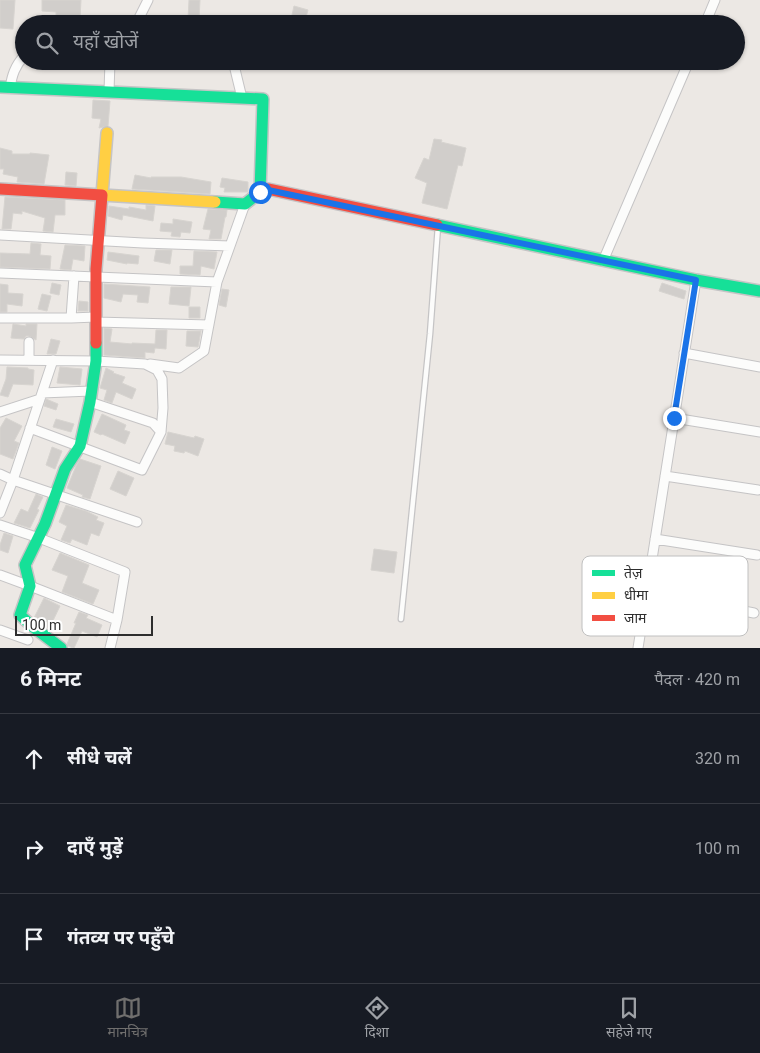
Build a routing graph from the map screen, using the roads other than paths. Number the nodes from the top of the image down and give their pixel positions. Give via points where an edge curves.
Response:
1 (148, 0) edge
2 (715, 0) edge
3 (140, 15) edge
4 (709, 15) edge
5 (15, 70) edge
6 (110, 70) edge
7 (235, 70) edge
8 (685, 70) edge
9 (5, 88) edge
10 (110, 92) junction
11 (242, 98) junction
12 (107, 133) dead end
13 (0, 189) edge
14 (260, 192) junction
15 (102, 195) junction
16 (245, 204) junction
17 (438, 226) junction
18 (0, 235) edge
19 (99, 240) junction
20 (230, 246) junction
21 (603, 261) junction
22 (0, 273) edge
23 (74, 276) junction
24 (96, 277) junction
25 (696, 280) junction
26 (217, 282) junction
27 (760, 291) edge
28 (0, 318) edge
29 (71, 318) junction
30 (96, 320) junction
31 (209, 325) junction
32 (29, 342) dead end
33 (684, 353) junction
34 (0, 360) edge
35 (29, 360) junction
36 (53, 360) junction
37 (96, 361) junction
38 (145, 364) junction
39 (760, 366) edge
40 (41, 396) junction
41 (90, 396) junction
42 (0, 412) edge
43 (674, 418) junction
44 (30, 428) junction
45 (161, 432) junction
46 (760, 432) edge
47 (80, 446) junction
48 (0, 474) edge
49 (665, 476) junction
50 (13, 480) junction
51 (758, 490) dead end
52 (55, 494) junction
53 (0, 512) edge
54 (137, 522) dead end
55 (0, 525) edge
56 (39, 538) junction
57 (655, 539) junction
58 (757, 555) dead end
59 (652, 556) edge
60 (0, 575) edge
61 (30, 586) junction
62 (748, 612) edge
63 (754, 613) dead end
64 (402, 619) dead end
65 (117, 620) junction
66 (0, 630) edge
67 (28, 640) dead end
68 (60, 648) edge
69 (110, 648) edge

1 - 3 street
2 - 4 street
5 - 9 street
6 - 10 street
7 - 11 street
8 - 21 street
9 - 10 street
10 - 11 street
11 - 14 street via 263,99
12 - 15 street
13 - 15 street
14 - 16 street
14 - 17 street via 268,190
15 - 16 street
15 - 19 street
16 - 20 street
17 - 21 street
17 - 64 lane
18 - 19 street
19 - 20 street
19 - 24 street
20 - 26 street
21 - 25 street
22 - 23 street
23 - 24 street
23 - 29 street
24 - 26 street
24 - 30 street
25 - 27 street
25 - 33 street
26 - 31 street
28 - 29 street
29 - 30 street
30 - 31 street
30 - 37 street
31 - 38 street via 204,351 179,368
32 - 35 street
33 - 39 street
33 - 43 street
34 - 35 street
35 - 36 street
36 - 37 street
36 - 40 street
37 - 38 street
37 - 41 street
38 - 45 street via 157,370 162,378
40 - 41 street
40 - 42 street
40 - 44 street
41 - 45 street via 153,423
41 - 47 street
43 - 46 street
43 - 49 street
44 - 47 street
44 - 50 street
45 - 47 street via 142,470
47 - 52 street via 65,469
48 - 50 street
49 - 51 street
49 - 57 street
50 - 52 street
50 - 53 street
52 - 54 street
52 - 56 street
55 - 56 street
56 - 61 street via 25,565
56 - 65 street via 125,572
57 - 58 street
57 - 59 street
60 - 61 street
61 - 65 street
61 - 68 street via 20,615
62 - 63 street
65 - 69 street
66 - 67 street

